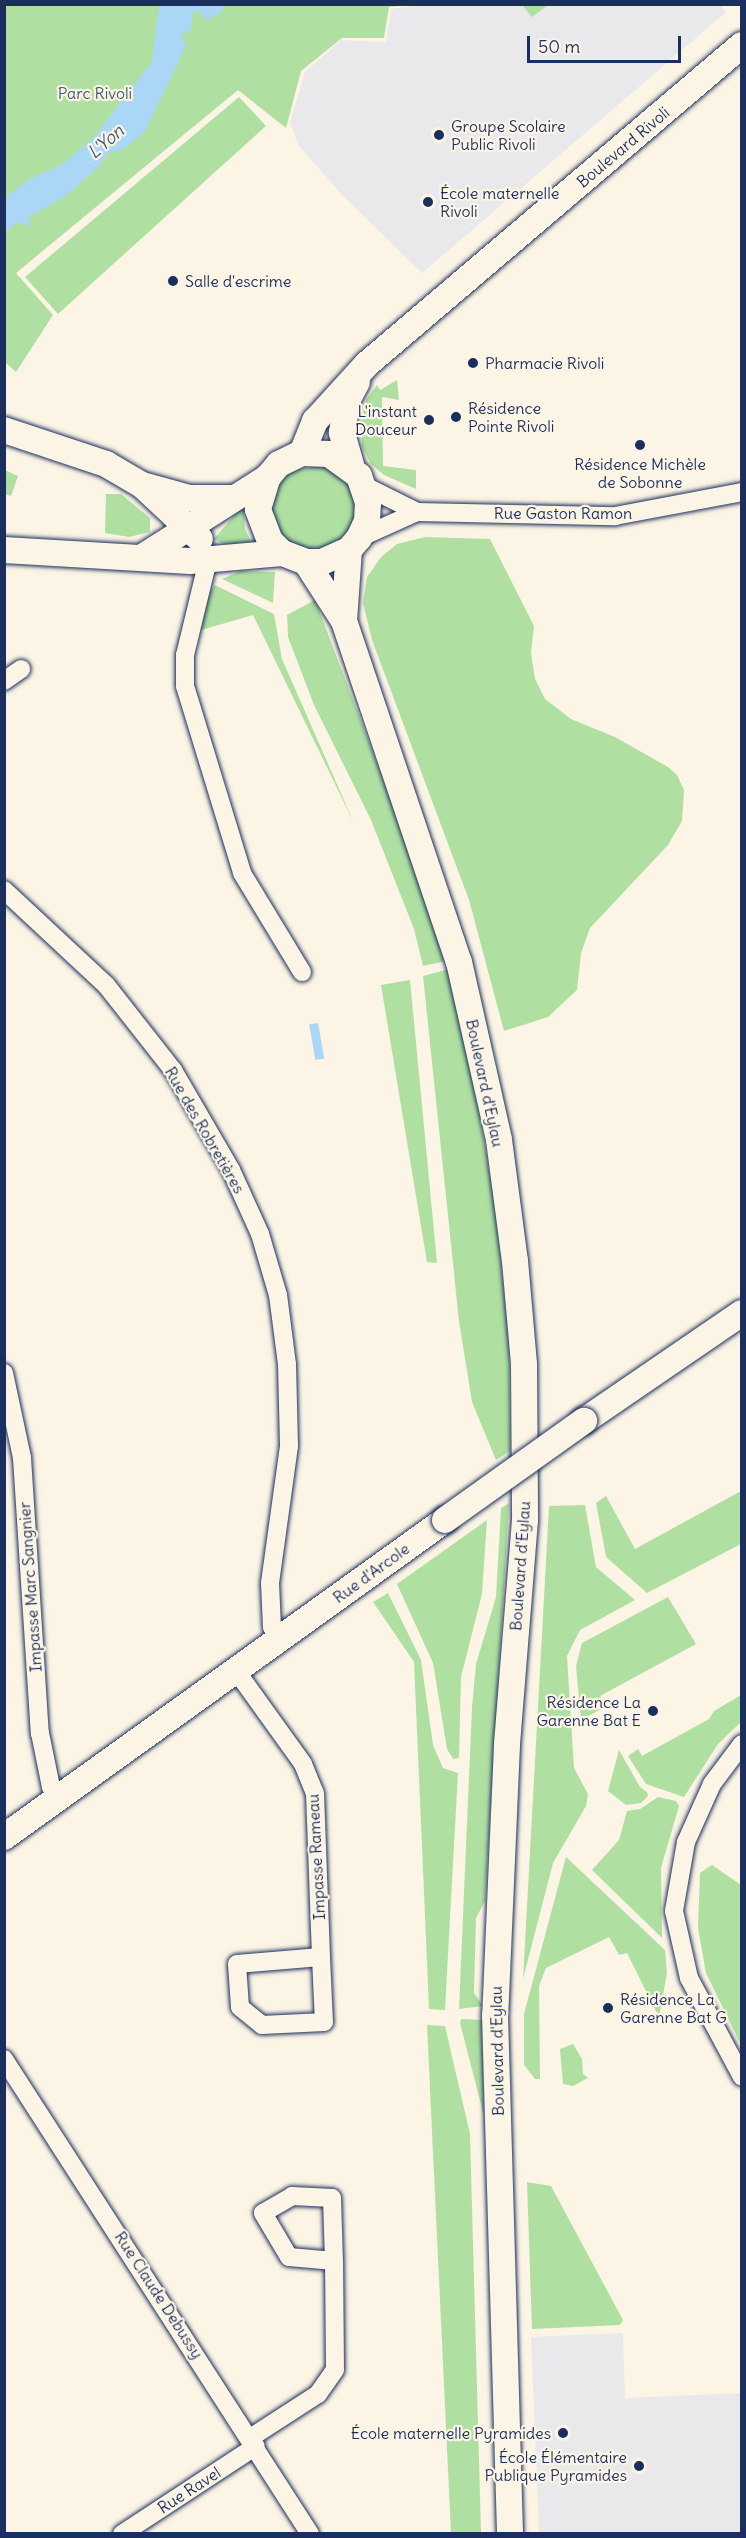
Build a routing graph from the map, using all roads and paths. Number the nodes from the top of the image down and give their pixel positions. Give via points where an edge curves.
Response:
1 (741, 45) edge
2 (368, 364) junction
3 (4, 430) edge
4 (302, 453) junction
5 (358, 476) junction
6 (268, 477) junction
7 (142, 485) junction
8 (741, 492) edge
9 (231, 498) junction
10 (417, 512) junction
11 (189, 529) junction
12 (354, 544) junction
13 (4, 550) edge
14 (282, 553) junction
15 (141, 558) junction
16 (220, 560) junction
17 (306, 562) junction
18 (344, 621) junction
19 (21, 669) dead end
20 (4, 681) edge
21 (4, 890) edge
22 (302, 972) dead end
23 (741, 1313) edge
24 (4, 1372) edge
25 (279, 1641) junction
26 (237, 1672) junction
27 (741, 1744) edge
28 (59, 1799) junction
29 (4, 1837) edge
30 (321, 1957) junction
31 (4, 2059) edge
32 (741, 2077) edge
33 (334, 2261) junction
34 (253, 2442) junction
35 (122, 2534) edge
36 (310, 2534) edge
37 (510, 2534) edge

1 - 2 main road, Boulevard Rivoli
2 - 4 main road, Boulevard Rivoli via 315,421
2 - 5 main road, Boulevard Rivoli via 348,399 342,432
3 - 7 main road via 106,465
4 - 5 main road via 329,454
4 - 6 main road via 279,464
5 - 10 street, Rue Gaston Ramon
5 - 12 main road via 368,502 367,521
6 - 9 main road
6 - 14 main road via 258,509 262,526
7 - 9 main road via 189,498
7 - 11 main road
8 - 10 street, Rue Gaston Ramon via 615,516
9 - 11 main road
10 - 12 street, Rue Gaston Ramon
11 - 15 main road
11 - 16 main road
12 - 17 main road via 322,562
12 - 18 main road, Boulevard d'Eylau
13 - 15 main road
14 - 16 main road
14 - 17 main road
15 - 16 main road
16 - 22 street via 185,655 185,686 242,873
17 - 18 main road, Boulevard d'Eylau
18 - 37 main road, Boulevard d'Eylau via 459,962 499,1140 524,1364 525,1520 506,1757 495,2014
19 - 20 street
21 - 25 street, Rue des Robretières via 106,985 173,1070 231,1170 260,1234 278,1295 287,1364 290,1446 270,1583 273,1628
23 - 25 main road, Rue d'Arcole, bridge via 584,1420
24 - 28 street, Impasse Marc Sangnier via 22,1458 40,1733 51,1787
25 - 26 main road, Rue d'Arcole
26 - 28 main road, Rue d'Arcole
26 - 30 street, Impasse Rameau via 303,1764 315,1793
27 - 32 street via 712,1784 686,1842 674,1911 689,1978
28 - 29 main road, Rue d'Arcole
30 - 30 street, Impasse Rameau via 324,2022 262,2025 240,2007 237,1964
31 - 34 street, Rue Claude Debussy
33 - 33 street, Rue Ravel via 332,2198 291,2196 263,2213 289,2257
33 - 34 street, Rue Ravel via 335,2370 318,2394
34 - 35 street, Rue Ravel
34 - 36 street, Rue Claude Debussy

